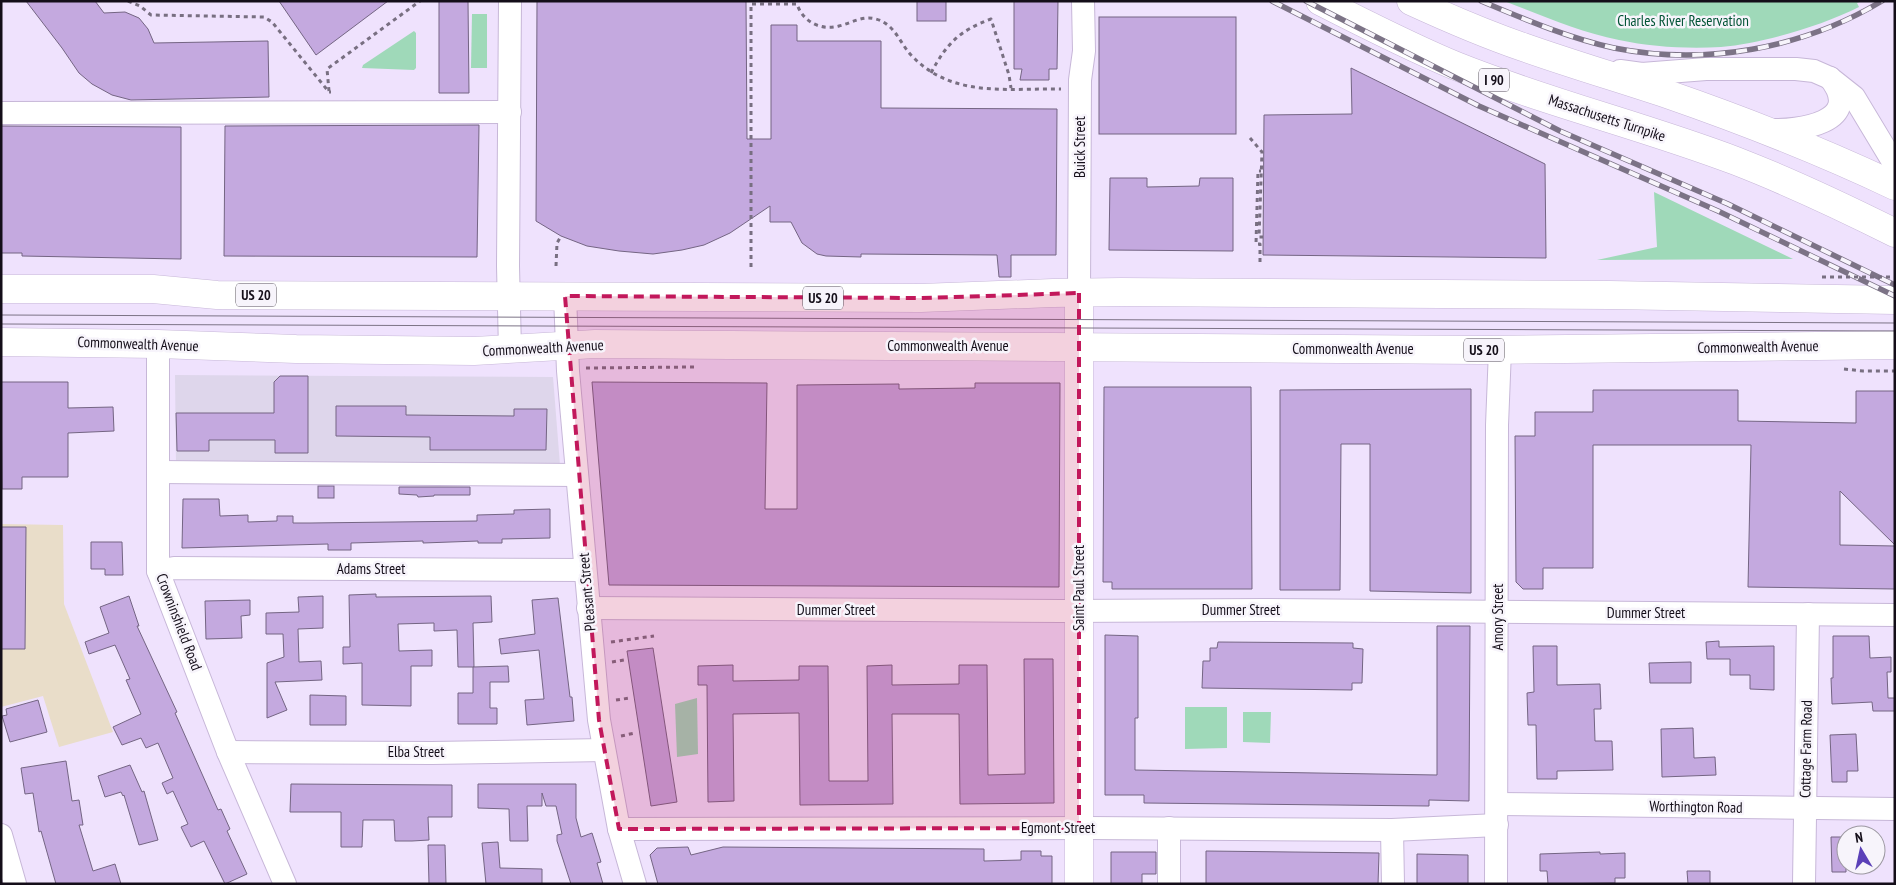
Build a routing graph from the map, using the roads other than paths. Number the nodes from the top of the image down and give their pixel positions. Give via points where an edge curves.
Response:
1 (510, 1) edge
2 (1083, 1) edge
3 (1320, 1) edge
4 (1411, 1) edge
5 (1428, 1) edge
6 (1830, 78) junction
7 (510, 112) junction
8 (1, 113) edge
9 (1766, 130) junction
10 (1895, 165) edge
11 (1895, 186) edge
12 (1895, 233) edge
13 (1, 289) edge
14 (1080, 293) junction
15 (510, 296) junction
16 (566, 296) junction
17 (1882, 300) edge
18 (1, 342) edge
19 (158, 344) junction
20 (567, 346) junction
21 (1080, 346) junction
22 (1895, 346) edge
23 (510, 350) junction
24 (1500, 350) junction
25 (158, 472) junction
26 (577, 475) junction
27 (585, 570) junction
28 (158, 571) junction
29 (588, 608) junction
30 (1079, 611) junction
31 (1498, 612) junction
32 (1808, 614) junction
33 (1895, 615) edge
34 (609, 744) junction
35 (228, 752) junction
36 (1805, 808) junction
37 (1895, 809) edge
38 (1497, 815) junction
39 (619, 828) junction
40 (1079, 828) junction
41 (1169, 828) junction
42 (1392, 830) junction
43 (1, 835) edge
44 (16, 884) edge
45 (285, 884) edge
46 (636, 884) edge
47 (1079, 884) edge
48 (1169, 884) edge
49 (1392, 884) edge
50 (1496, 884) edge
51 (1804, 884) edge

1 - 7 street
2 - 14 street, Buick Street
3 - 12 main road, Massachusetts Turnpike / I 90 via 1457,66 1761,171
4 - 9 main road via 1524,48
5 - 6 street via 1508,34 1630,74 1706,69 1796,69
6 - 9 street via 1838,95 1838,107 1832,116 1803,128
6 - 10 street via 1848,90 1859,104
7 - 8 street
7 - 15 street
9 - 11 main road
13 - 15 main road, US 20
14 - 16 main road, US 20 via 922,298
14 - 17 main road, US 20 via 1610,295
14 - 21 main road, Saint Paul Street
15 - 16 main road, US 20
15 - 23 street
16 - 20 street, Pleasant Street
18 - 19 main road, Commonwealth Avenue / US 20
19 - 23 main road, Commonwealth Avenue / US 20 via 342,350
19 - 25 street, Crowninshield Road
20 - 21 main road, Commonwealth Avenue / US 20
20 - 23 main road, Commonwealth Avenue / US 20
20 - 26 street, Pleasant Street
21 - 24 main road, Commonwealth Avenue / US 20
21 - 30 main road, Saint Paul Street
22 - 24 main road, Commonwealth Avenue / US 20
24 - 31 street, Amory Street
25 - 26 street
25 - 28 street, Crowninshield Road
26 - 27 street, Pleasant Street
27 - 28 street, Adams Street via 174,568
27 - 29 street, Pleasant Street
28 - 35 street, Crowninshield Road
29 - 30 street, Dummer Street
29 - 34 street, Pleasant Street via 599,720
30 - 31 street, Dummer Street
30 - 40 main road, Saint Paul Street
31 - 32 street, Dummer Street
31 - 38 street, Amory Street
32 - 33 street, Dummer Street
32 - 36 street, Cottage Farm Road
34 - 35 street, Elba Street via 432,753
34 - 39 street, Pleasant Street
35 - 45 street, Crowninshield Road
36 - 37 street, Worthington Road
36 - 38 street, Worthington Road
36 - 51 street, Cottage Farm Road
38 - 42 street, Egmont Street
38 - 50 street, Amory Street
39 - 40 street, Egmont Street
39 - 46 street, Pleasant Street
40 - 41 street, Egmont Street
40 - 47 main road, Saint Paul Street
41 - 42 street, Egmont Street
41 - 48 street
42 - 49 street
43 - 44 street

